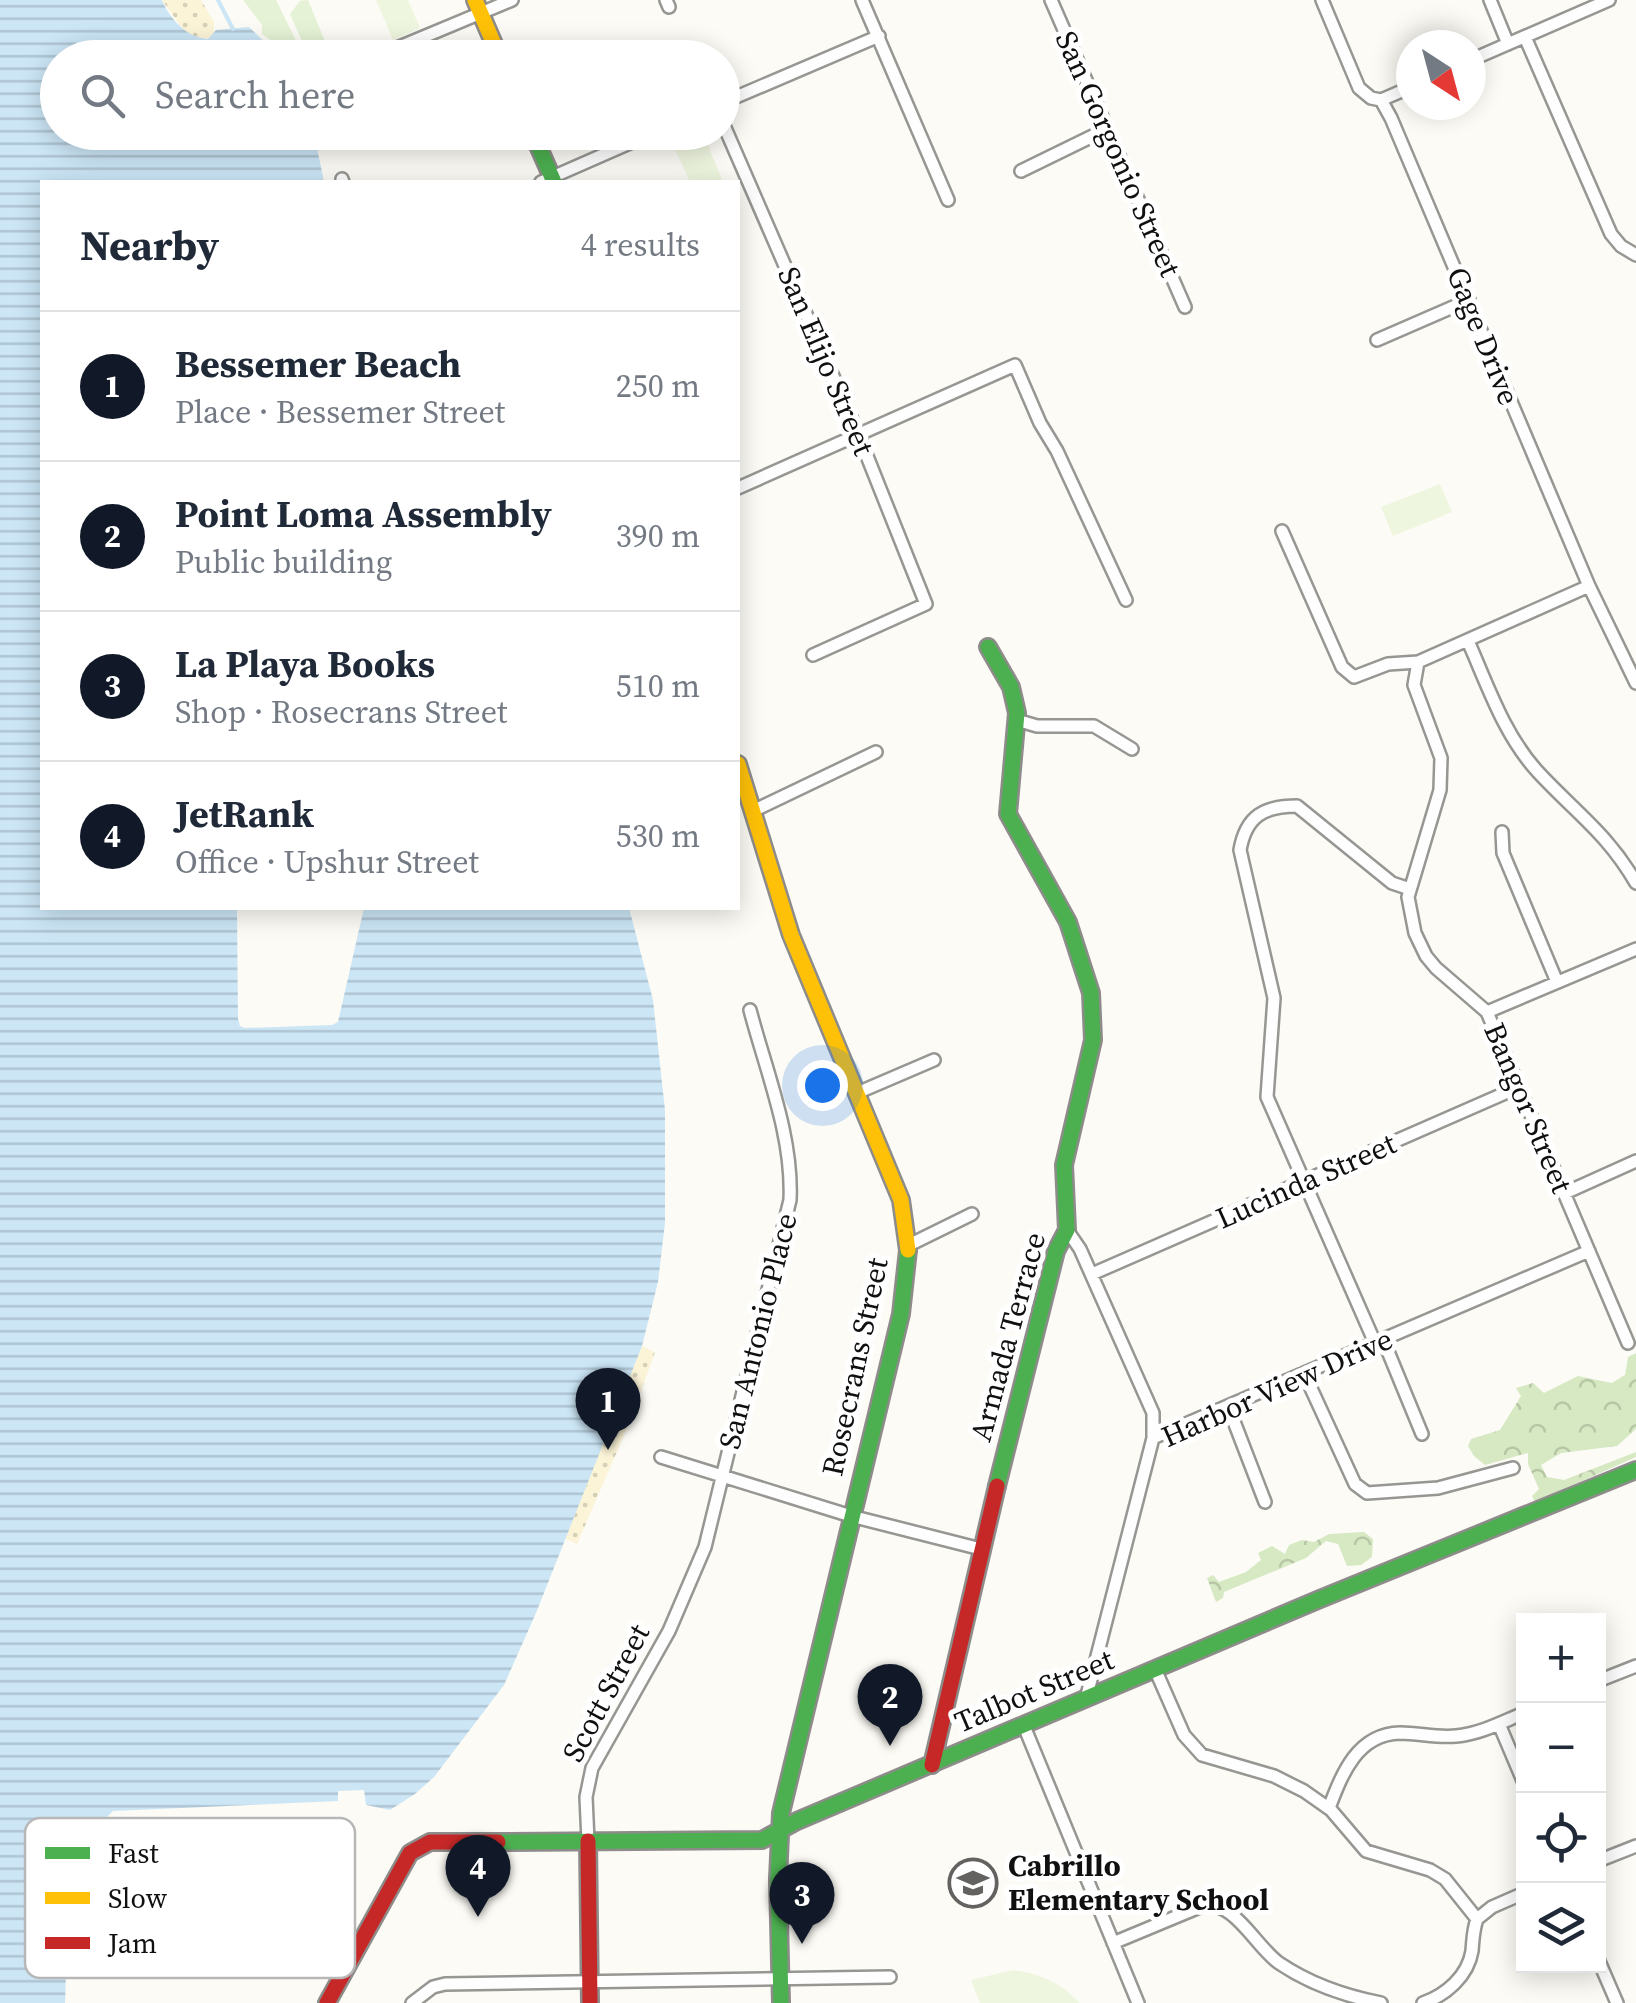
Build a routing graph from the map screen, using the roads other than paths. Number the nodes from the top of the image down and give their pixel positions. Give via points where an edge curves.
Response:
1 (512, 0) edge
2 (862, 0) edge
3 (1051, 0) edge
4 (1322, 0) edge
5 (1490, 0) edge
6 (1609, 0) edge
7 (478, 7) edge
8 (879, 36) junction
9 (1524, 37) junction
10 (410, 40) edge
11 (492, 40) edge
12 (1508, 44) junction
13 (1486, 54) edge
14 (1396, 94) edge
15 (740, 95) edge
16 (1381, 100) junction
17 (1107, 130) junction
18 (538, 150) edge
19 (616, 150) edge
20 (735, 150) edge
21 (1020, 171) dead end
22 (549, 180) edge
23 (551, 180) edge
24 (948, 200) dead end
25 (1636, 255) edge
26 (1469, 300) junction
27 (1185, 307) dead end
28 (1377, 340) dead end
29 (860, 436) junction
30 (740, 487) edge
31 (1282, 530) dead end
32 (1590, 586) junction
33 (1126, 600) dead end
34 (1468, 641) junction
35 (988, 647) dead end
36 (813, 655) dead end
37 (1418, 662) junction
38 (1636, 683) edge
39 (1020, 721) junction
40 (1132, 749) dead end
41 (876, 752) dead end
42 (740, 770) edge
43 (753, 811) junction
44 (1502, 832) dead end
45 (1636, 883) edge
46 (1410, 889) junction
47 (1636, 949) edge
48 (1557, 982) junction
49 (750, 1010) dead end
50 (1488, 1012) junction
51 (934, 1060) dead end
52 (1519, 1088) junction
53 (857, 1093) junction
54 (1636, 1162) edge
55 (1304, 1182) junction
56 (1565, 1194) junction
57 (972, 1214) dead end
58 (1067, 1230) junction
59 (909, 1246) junction
60 (1589, 1250) junction
61 (1092, 1274) junction
62 (1375, 1343) junction
63 (1628, 1343) dead end
64 (1304, 1373) junction
65 (1228, 1406) junction
66 (1422, 1434) dead end
67 (1153, 1438) junction
68 (660, 1457) dead end
69 (1513, 1468) dead end
70 (1636, 1470) edge
71 (722, 1477) junction
72 (1265, 1502) dead end
73 (851, 1516) junction
74 (981, 1549) junction
75 (1636, 1666) edge
76 (1155, 1669) junction
77 (1606, 1679) edge
78 (1086, 1699) junction
79 (1516, 1716) edge
80 (1498, 1724) junction
81 (1024, 1726) junction
82 (932, 1765) junction
83 (1516, 1765) edge
84 (1329, 1808) junction
85 (779, 1830) junction
86 (588, 1842) junction
87 (1636, 1846) edge
88 (1606, 1858) edge
89 (1516, 1897) edge
90 (1478, 1918) junction
91 (1113, 1943) junction
92 (355, 1953) edge
93 (1604, 1973) edge
94 (890, 1976) dead end
95 (341, 1978) edge
96 (780, 1978) junction
97 (590, 1981) junction
98 (327, 2003) edge
99 (412, 2003) edge
100 (590, 2003) edge
101 (781, 2003) edge
102 (1138, 2003) edge
103 (1381, 2003) edge
104 (1423, 2003) edge
105 (1617, 2003) edge

1 - 7 street
2 - 8 street
3 - 17 street, San Gorgonio Street
4 - 16 street, Gage Drive via 1359,88
5 - 12 street
6 - 9 street
7 - 10 street
7 - 11 street
8 - 15 street
8 - 24 street
9 - 12 street
9 - 25 street via 1611,234
12 - 13 street
14 - 16 street
16 - 26 street, Gage Drive
17 - 21 street
17 - 27 street, San Gorgonio Street
18 - 22 street
19 - 23 street
20 - 29 street, San Elijo Street
26 - 28 street
26 - 32 street, Gage Drive
29 - 30 street
29 - 33 street via 1015,364
29 - 36 street, San Elijo Street via 926,604
31 - 37 street via 1350,676
32 - 34 street
32 - 38 street, Gage Drive
34 - 37 street
34 - 45 street via 1517,746 1593,823
35 - 39 street, Armada Terrace via 1012,684
37 - 46 street, Bangor Street via 1414,686 1441,758 1440,790
39 - 40 street via 1094,726
39 - 58 street, Armada Terrace via 1008,814 1068,922 1091,993 1093,1040 1064,1165
41 - 43 street
42 - 43 street, Rosecrans Street
43 - 53 street, Rosecrans Street via 791,935
44 - 48 street via 1503,853
46 - 50 street, Bangor Street via 1415,933 1426,956
46 - 55 street via 1392,882 1298,806 1279,806 1244,829 1240,850 1274,998 1267,1097
47 - 48 street
48 - 50 street
49 - 71 street, San Antonio Place via 784,1136 790,1200
50 - 52 street, Bangor Street
51 - 53 street
52 - 55 street, Lucinda Street
52 - 56 street, Bangor Street
53 - 59 street, Rosecrans Street via 893,1178
54 - 56 street
55 - 61 street, Lucinda Street
55 - 62 street
56 - 60 street, Bangor Street
57 - 59 street
58 - 61 street
58 - 74 street, Armada Terrace via 1056,1251
59 - 73 street, Rosecrans Street via 902,1314
60 - 62 street, Harbor View Drive
60 - 63 street, Bangor Street
61 - 67 street via 1153,1413
62 - 64 street, Harbor View Drive
62 - 66 street via 1387,1350
64 - 65 street, Harbor View Drive
64 - 69 street via 1355,1484 1367,1493 1438,1488
65 - 67 street, Harbor View Drive
65 - 72 street
67 - 78 street, Harbor View Drive
68 - 71 street
70 - 76 street, Talbot Street
71 - 73 street
71 - 86 street, Scott Street via 686,1598 592,1768
73 - 74 street
73 - 85 street, Rosecrans Street
74 - 82 street, Armada Terrace
75 - 77 street
76 - 78 street, Talbot Street
76 - 84 street via 1184,1735 1202,1755 1274,1776
78 - 81 street, Talbot Street
79 - 80 street
80 - 83 street
80 - 84 street via 1465,1735 1395,1734 1373,1741 1345,1769
81 - 82 street, Talbot Street
81 - 91 street
82 - 85 street, Talbot Street
84 - 90 street via 1366,1851 1430,1870
85 - 86 street, Talbot Street via 762,1840
85 - 96 street, Rosecrans Street
86 - 92 street, Talbot Street via 417,1847
86 - 97 street, Scott Street
87 - 88 street
89 - 90 street
90 - 104 street via 1462,1974
91 - 102 street
91 - 103 street via 1214,1904 1288,1969
93 - 105 street
94 - 96 street
95 - 98 street, Talbot Street
96 - 97 street
96 - 101 street, Rosecrans Street
97 - 99 street via 445,1984
97 - 100 street, Scott Street

